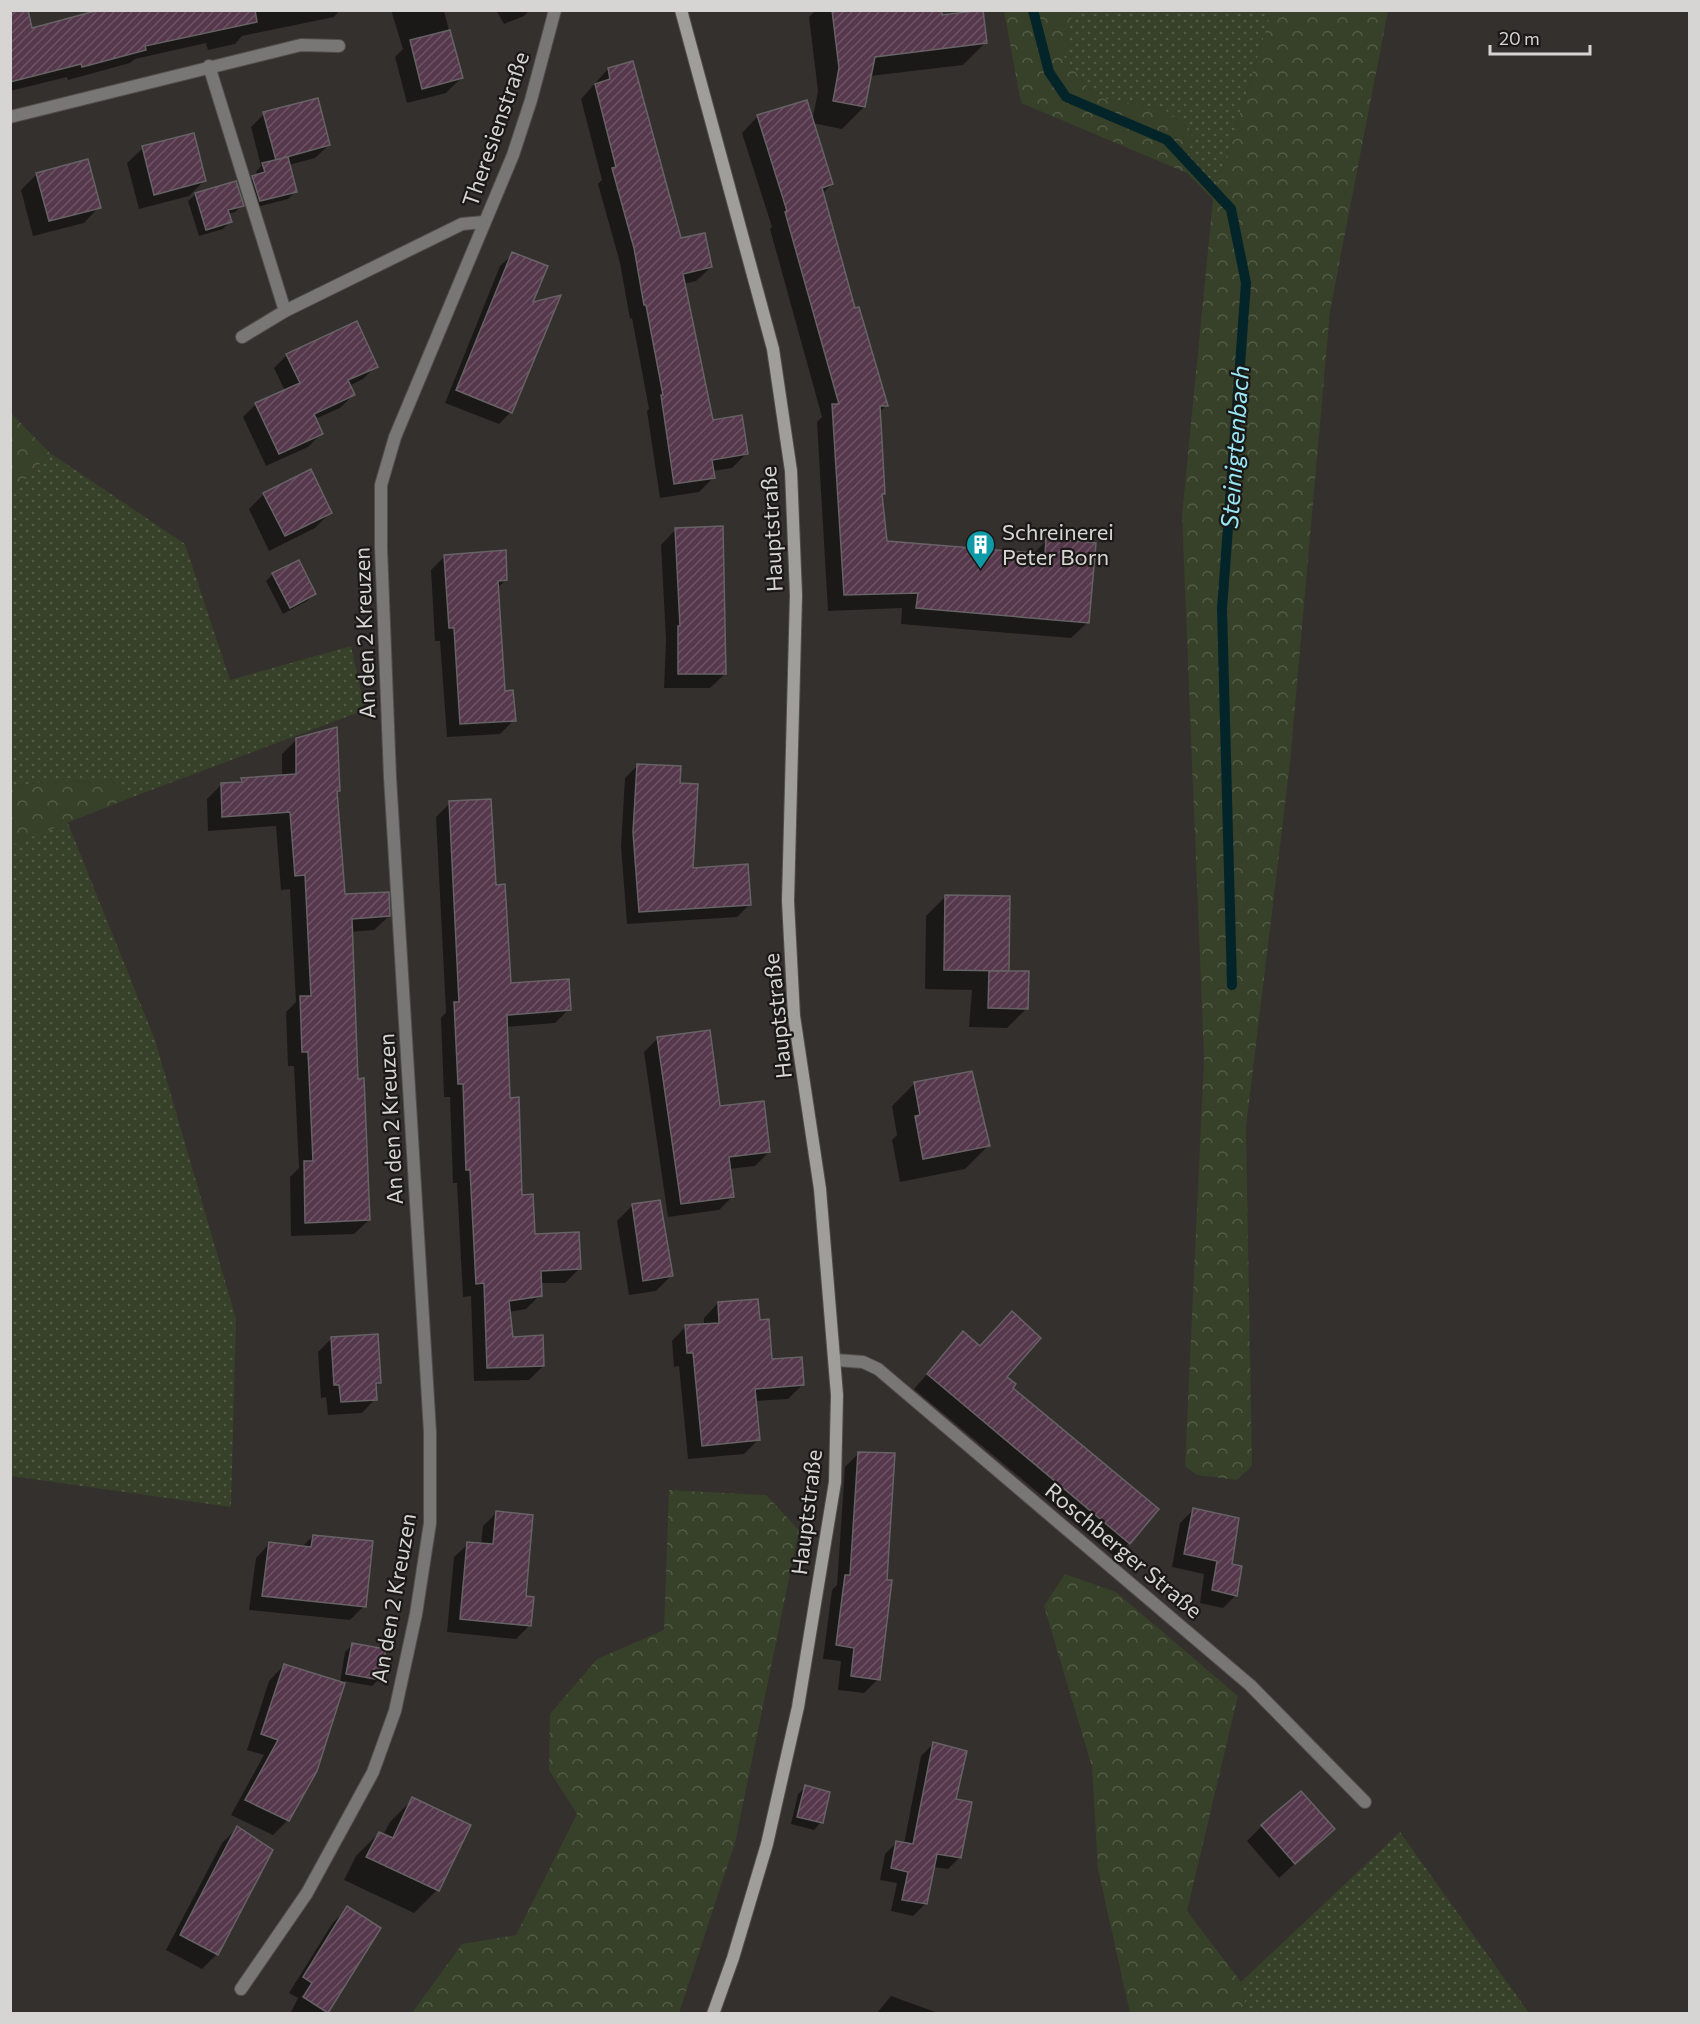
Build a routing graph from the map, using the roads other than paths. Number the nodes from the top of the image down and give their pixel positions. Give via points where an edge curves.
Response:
1 (555, 10) edge
2 (681, 10) edge
3 (339, 46) dead end
4 (209, 66) junction
5 (10, 117) edge
6 (484, 222) junction
7 (285, 311) junction
8 (242, 337) dead end
9 (836, 1360) junction
10 (1365, 1803) dead end
11 (241, 1989) dead end
12 (713, 2013) edge

1 - 6 street, Theresienstraße via 531,100
2 - 9 main road, Hauptstraße via 773,349 791,471 796,595 788,902 794,1016 820,1189
3 - 4 street via 301,45
4 - 5 street
4 - 7 street
6 - 7 street, Theresienstraße via 462,224
6 - 11 street, An den 2 Kreuzen via 395,437 381,486 390,777 430,1432 430,1523 395,1711 373,1772 307,1893
7 - 8 street, Theresienstraße
9 - 10 street, Roschberger Straße via 863,1362 878,1369 1250,1684
9 - 12 main road, Hauptstraße via 835,1482 798,1707 767,1844

